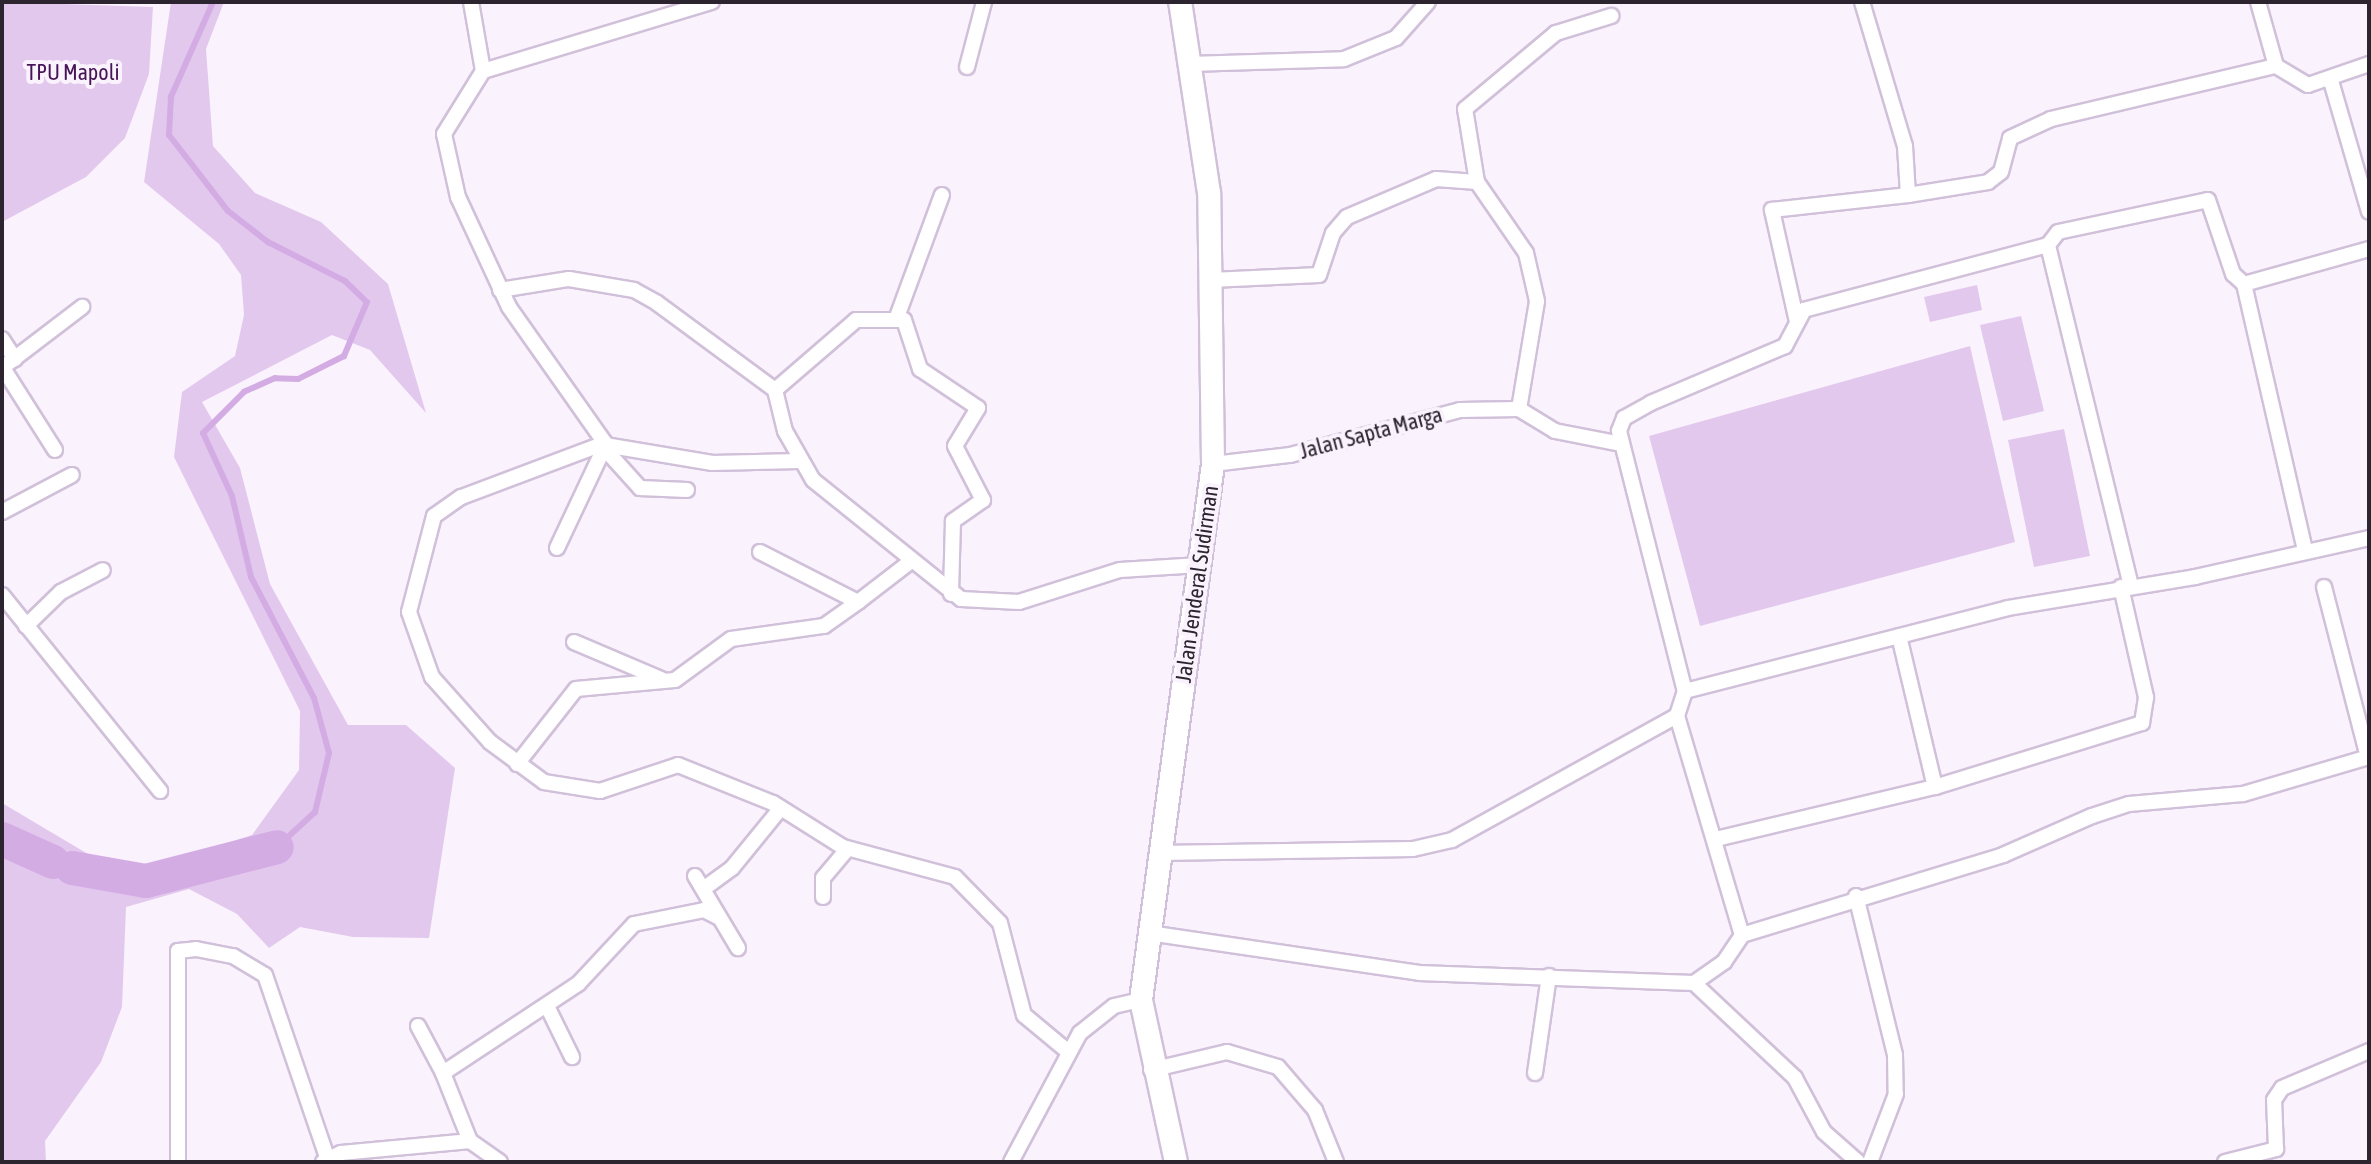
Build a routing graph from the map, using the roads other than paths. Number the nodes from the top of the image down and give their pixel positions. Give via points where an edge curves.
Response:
1 (471, 2) edge
2 (712, 2) edge
3 (984, 2) edge
4 (1180, 2) edge
5 (1428, 2) edge
6 (1862, 2) edge
7 (2258, 2) edge
8 (1611, 16) dead end
9 (1189, 64) junction
10 (2369, 64) edge
11 (2276, 66) junction
12 (967, 67) dead end
13 (483, 71) junction
14 (2331, 81) junction
15 (1477, 182) junction
16 (942, 195) dead end
17 (1908, 195) junction
18 (2369, 212) edge
19 (2048, 245) junction
20 (2369, 249) edge
21 (1211, 280) junction
22 (2244, 284) junction
23 (500, 290) junction
24 (82, 307) dead end
25 (897, 317) junction
26 (1797, 322) junction
27 (2, 339) edge
28 (7, 365) edge
29 (775, 390) junction
30 (1519, 409) junction
31 (1617, 443) junction
32 (604, 447) junction
33 (55, 450) dead end
34 (799, 461) junction
35 (1213, 464) junction
36 (72, 475) dead end
37 (687, 490) dead end
38 (2, 512) edge
39 (2369, 538) edge
40 (557, 548) dead end
41 (2305, 551) junction
42 (760, 552) dead end
43 (910, 562) junction
44 (1200, 565) junction
45 (103, 570) dead end
46 (2126, 586) junction
47 (2324, 587) dead end
48 (951, 594) junction
49 (2, 595) edge
50 (858, 602) junction
51 (26, 626) junction
52 (1899, 636) junction
53 (574, 642) dead end
54 (665, 681) junction
55 (1685, 691) junction
56 (1677, 716) junction
57 (2368, 757) edge
58 (517, 764) junction
59 (1935, 787) junction
60 (160, 791) dead end
61 (781, 808) junction
62 (1716, 839) junction
63 (847, 849) junction
64 (1158, 853) junction
65 (1856, 896) junction
66 (823, 897) dead end
67 (720, 918) junction
68 (1149, 933) junction
69 (1742, 935) junction
70 (738, 948) dead end
71 (1549, 976) junction
72 (1694, 983) junction
73 (1141, 1000) junction
74 (547, 1006) junction
75 (418, 1026) dead end
76 (1066, 1050) junction
77 (2369, 1051) edge
78 (572, 1057) dead end
79 (1151, 1070) junction
80 (443, 1073) junction
81 (1535, 1073) dead end
82 (470, 1141) junction
83 (325, 1160) edge
84 (178, 1162) edge
85 (500, 1162) edge
86 (1011, 1162) edge
87 (1176, 1162) edge
88 (1336, 1162) edge
89 (1858, 1162) edge
90 (1870, 1162) edge
91 (2225, 1162) edge

1 - 13 street
2 - 13 street
3 - 12 street
4 - 9 main road, Jalan Jenderal Sudirman
5 - 9 street via 1396,38 1344,59
6 - 17 street via 1905,146
7 - 11 street
8 - 15 street via 1571,24 1526,66 1467,102
9 - 21 main road, Jalan Jenderal Sudirman via 1209,193
10 - 14 street
11 - 14 street via 2308,85
11 - 17 street via 2051,119 2015,132 2001,172 1988,182
13 - 23 street via 451,112 444,134 458,197
14 - 18 street
15 - 21 street via 1436,179 1347,217 1333,233 1319,275
15 - 30 street via 1526,253 1537,301
16 - 25 street
17 - 26 street via 1772,210
19 - 22 street via 2058,232 2208,200 2233,274
19 - 26 street via 1813,306
19 - 46 street
20 - 22 street
21 - 35 main road, Jalan Jenderal Sudirman
22 - 41 street
23 - 29 street via 569,279 634,290
23 - 32 street
24 - 28 street
25 - 29 street via 856,320
25 - 48 street via 925,376 978,408 955,446 983,500 953,521
26 - 31 street via 1785,346 1633,413
27 - 28 street
28 - 33 street
29 - 34 street
30 - 31 street via 1555,431
30 - 35 street, Jalan Sapta Marga via 1418,416 1290,455
31 - 55 street
32 - 34 street via 712,463
32 - 37 street via 640,488
32 - 40 street
32 - 58 street via 461,497 434,516 425,542 409,612 420,654 441,689
34 - 43 street
35 - 44 main road, Jalan Jenderal Sudirman
36 - 38 street
39 - 41 street
41 - 46 street
42 - 50 street
43 - 48 street
43 - 50 street
44 - 48 street via 1120,570 1019,602
44 - 64 main road, Jalan Jenderal Sudirman
45 - 51 street via 61,592
46 - 52 street
46 - 59 street via 2146,697 2142,723
47 - 57 street
49 - 51 street
50 - 54 street via 824,626 731,639
51 - 60 street
52 - 55 street
52 - 59 street
53 - 54 street
54 - 58 street via 576,689
55 - 56 street
56 - 62 street
56 - 64 street via 1452,840 1413,849
57 - 65 street via 2243,794 2129,804 2003,855
58 - 61 street via 570,792 607,789 678,765
59 - 62 street
61 - 63 street
61 - 67 street via 729,871 706,881
62 - 69 street
63 - 66 street via 823,878
63 - 76 street via 972,887 1008,940 1024,1015
64 - 68 main road, Jalan Jenderal Sudirman
65 - 69 street
65 - 90 street via 1895,1055 1893,1105
67 - 70 street
67 - 74 street via 704,910 634,924
68 - 71 street via 1419,973
68 - 73 main road, Jalan Jenderal Sudirman
69 - 72 street via 1724,962
71 - 72 street
71 - 81 street
72 - 89 street via 1795,1078 1824,1132
73 - 76 street via 1095,1017
73 - 79 main road, Jalan Jenderal Sudirman
74 - 78 street
74 - 80 street
75 - 80 street
76 - 86 street
77 - 91 street via 2282,1088 2274,1100 2276,1149
79 - 87 main road, Jalan Jenderal Sudirman
79 - 88 street via 1227,1052 1278,1067 1315,1110
80 - 82 street
82 - 83 street
82 - 85 street
83 - 84 street via 265,975 233,956 196,949 178,951

